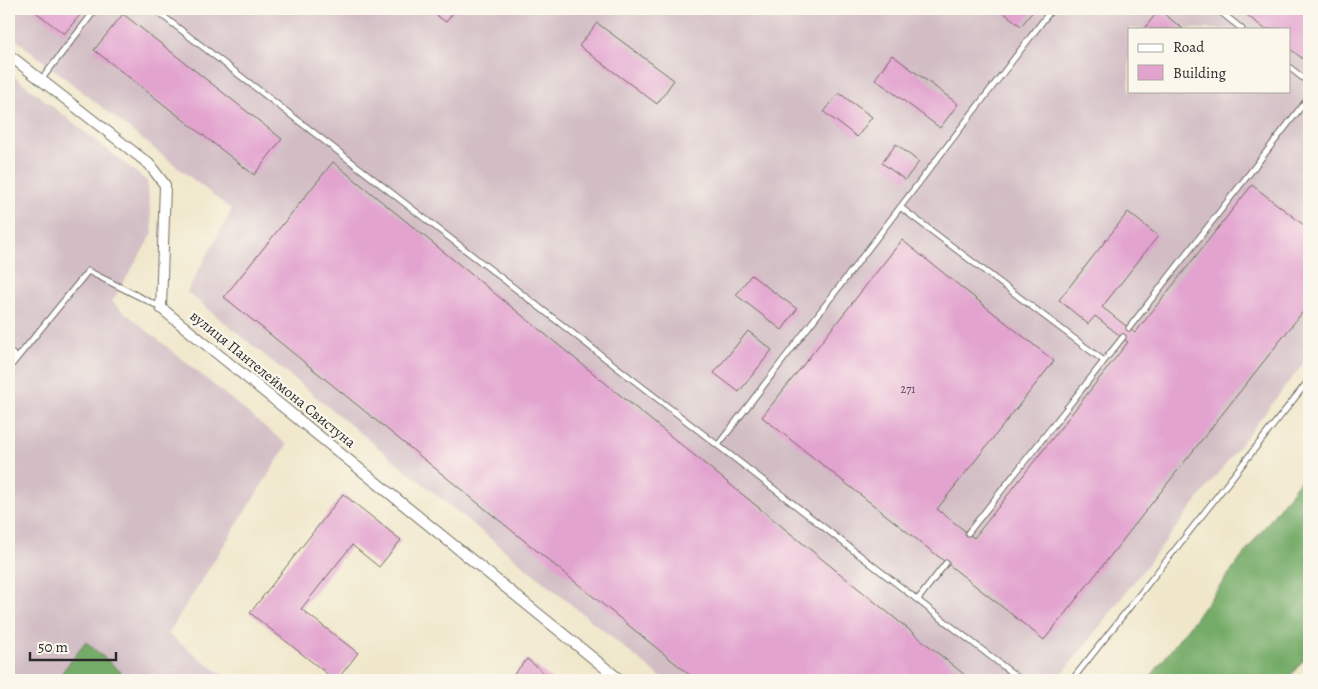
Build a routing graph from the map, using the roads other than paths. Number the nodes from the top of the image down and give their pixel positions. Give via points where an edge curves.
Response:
1 (96, 9) edge
2 (154, 9) edge
3 (1052, 9) edge
4 (1217, 9) edge
5 (1241, 28) edge
6 (9, 55) edge
7 (1290, 68) edge
8 (41, 80) junction
9 (1309, 83) edge
10 (1309, 97) edge
11 (900, 207) junction
12 (161, 308) junction
13 (1129, 328) dead end
14 (1122, 337) dead end
15 (9, 351) edge
16 (17, 358) junction
17 (1104, 362) junction
18 (9, 368) edge
19 (1309, 380) edge
20 (718, 445) junction
21 (968, 533) dead end
22 (946, 563) dead end
23 (919, 598) dead end
24 (620, 680) edge
25 (1021, 680) edge
26 (1072, 680) edge

1 - 8 lane
2 - 20 lane
3 - 11 lane
4 - 5 lane
6 - 8 street
7 - 9 lane
8 - 12 street via 150,164 165,185
10 - 13 lane
11 - 17 lane
11 - 20 lane
12 - 16 lane via 88,271
12 - 24 street, вулиця Пантелеймона Свистуна
14 - 17 lane
15 - 16 lane
16 - 18 lane
17 - 21 lane
19 - 26 lane
20 - 25 lane
22 - 23 lane

